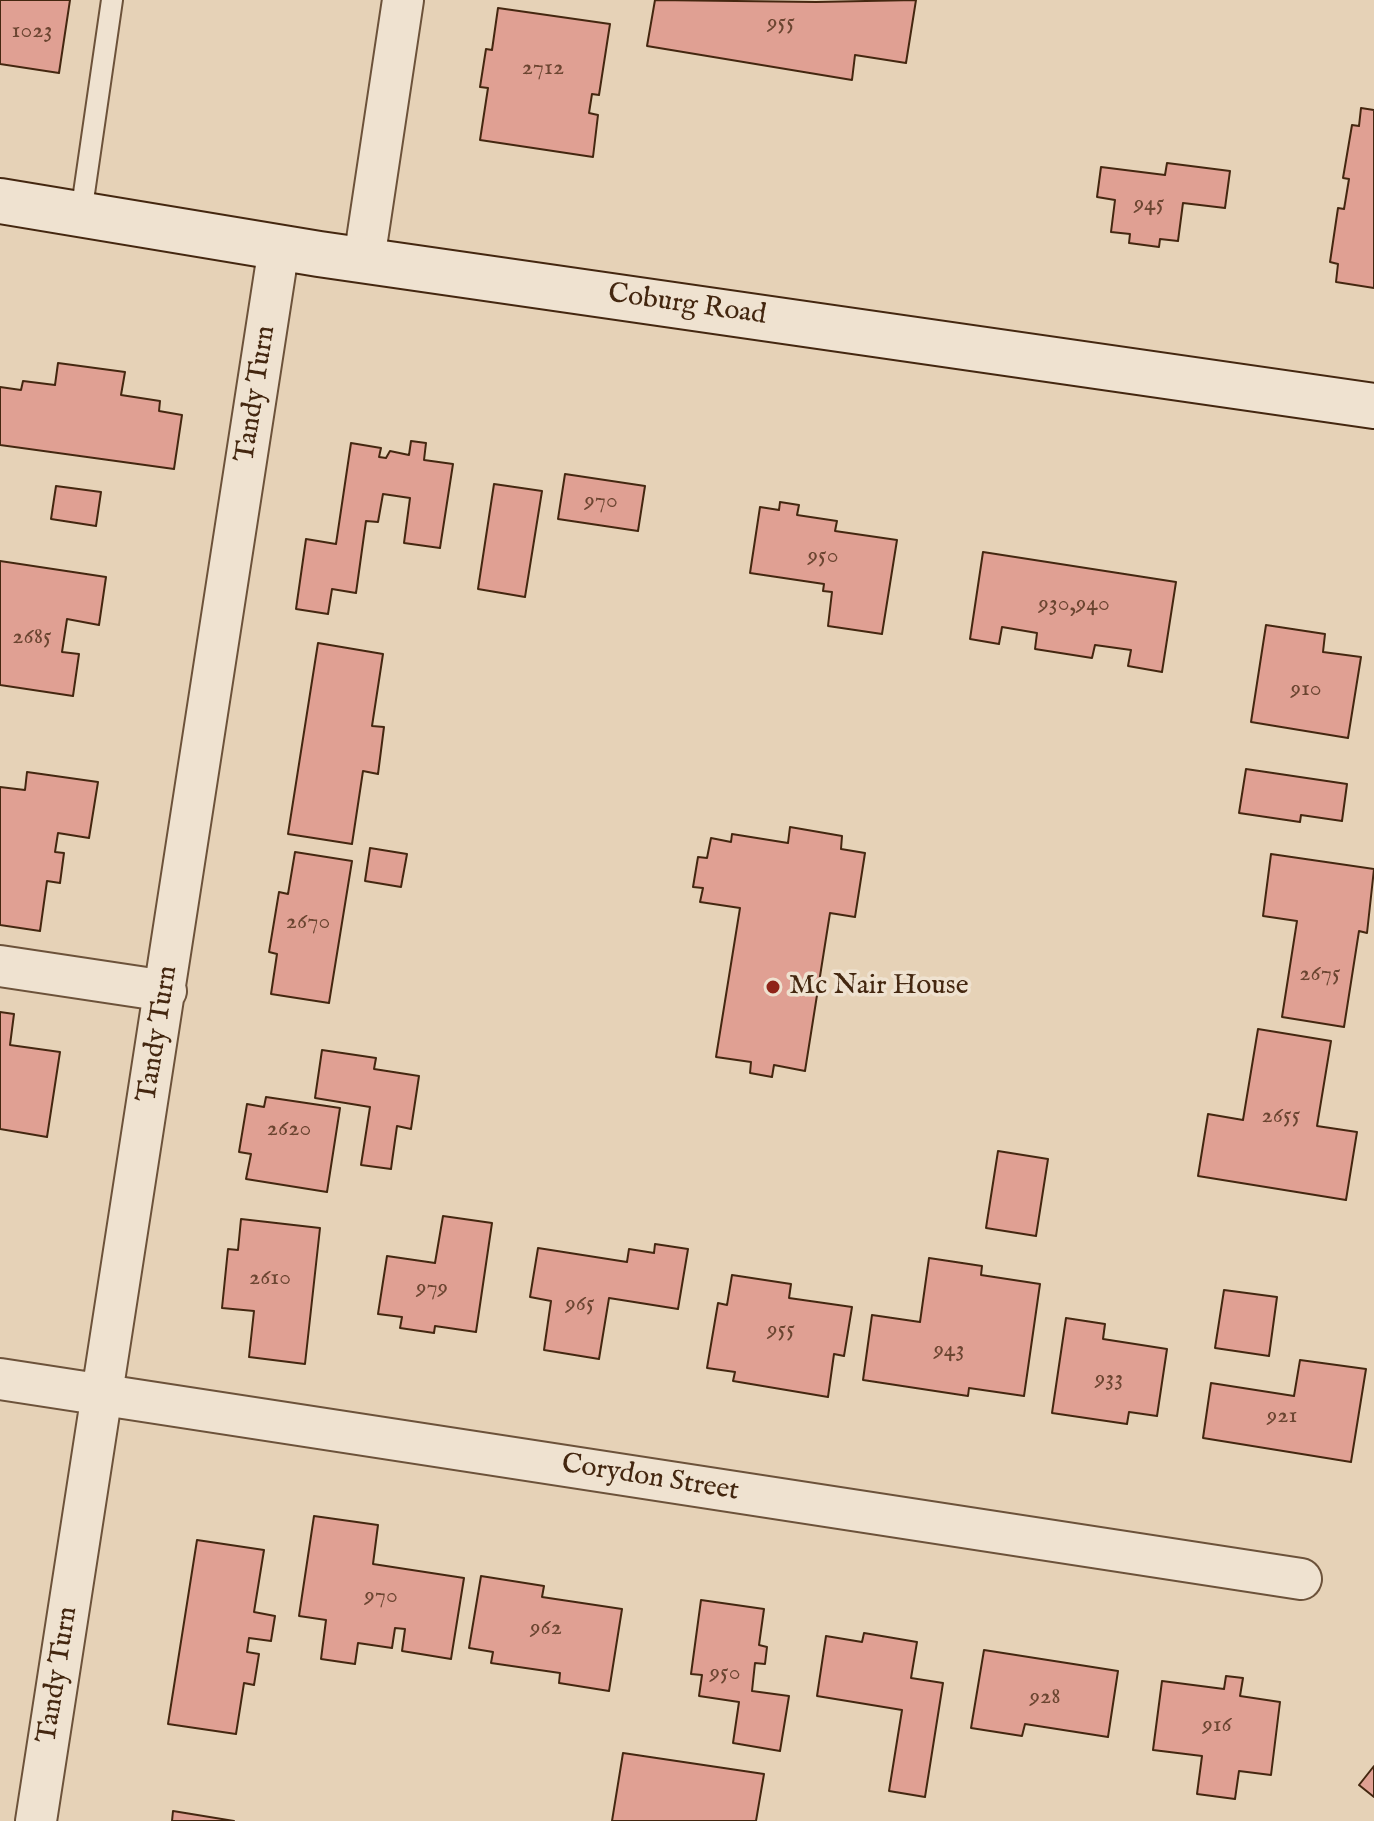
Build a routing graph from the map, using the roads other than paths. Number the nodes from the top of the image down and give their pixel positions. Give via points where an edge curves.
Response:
1 (112, 0) edge
2 (403, 0) edge
3 (0, 201) edge
4 (81, 214) junction
5 (279, 247) junction
6 (364, 260) junction
7 (1374, 406) edge
8 (0, 966) edge
9 (166, 991) junction
10 (0, 1379) edge
11 (101, 1395) junction
12 (1301, 1579) dead end
13 (36, 1821) edge

1 - 4 lane
2 - 6 street
3 - 4 main road, Coburg Road
4 - 5 main road, Coburg Road
5 - 6 main road, Coburg Road
5 - 9 street, Tandy Turn
6 - 7 main road, Coburg Road
8 - 9 street
9 - 11 street, Tandy Turn
10 - 11 street, Corydon Street
11 - 12 street, Corydon Street
11 - 13 street, Tandy Turn

